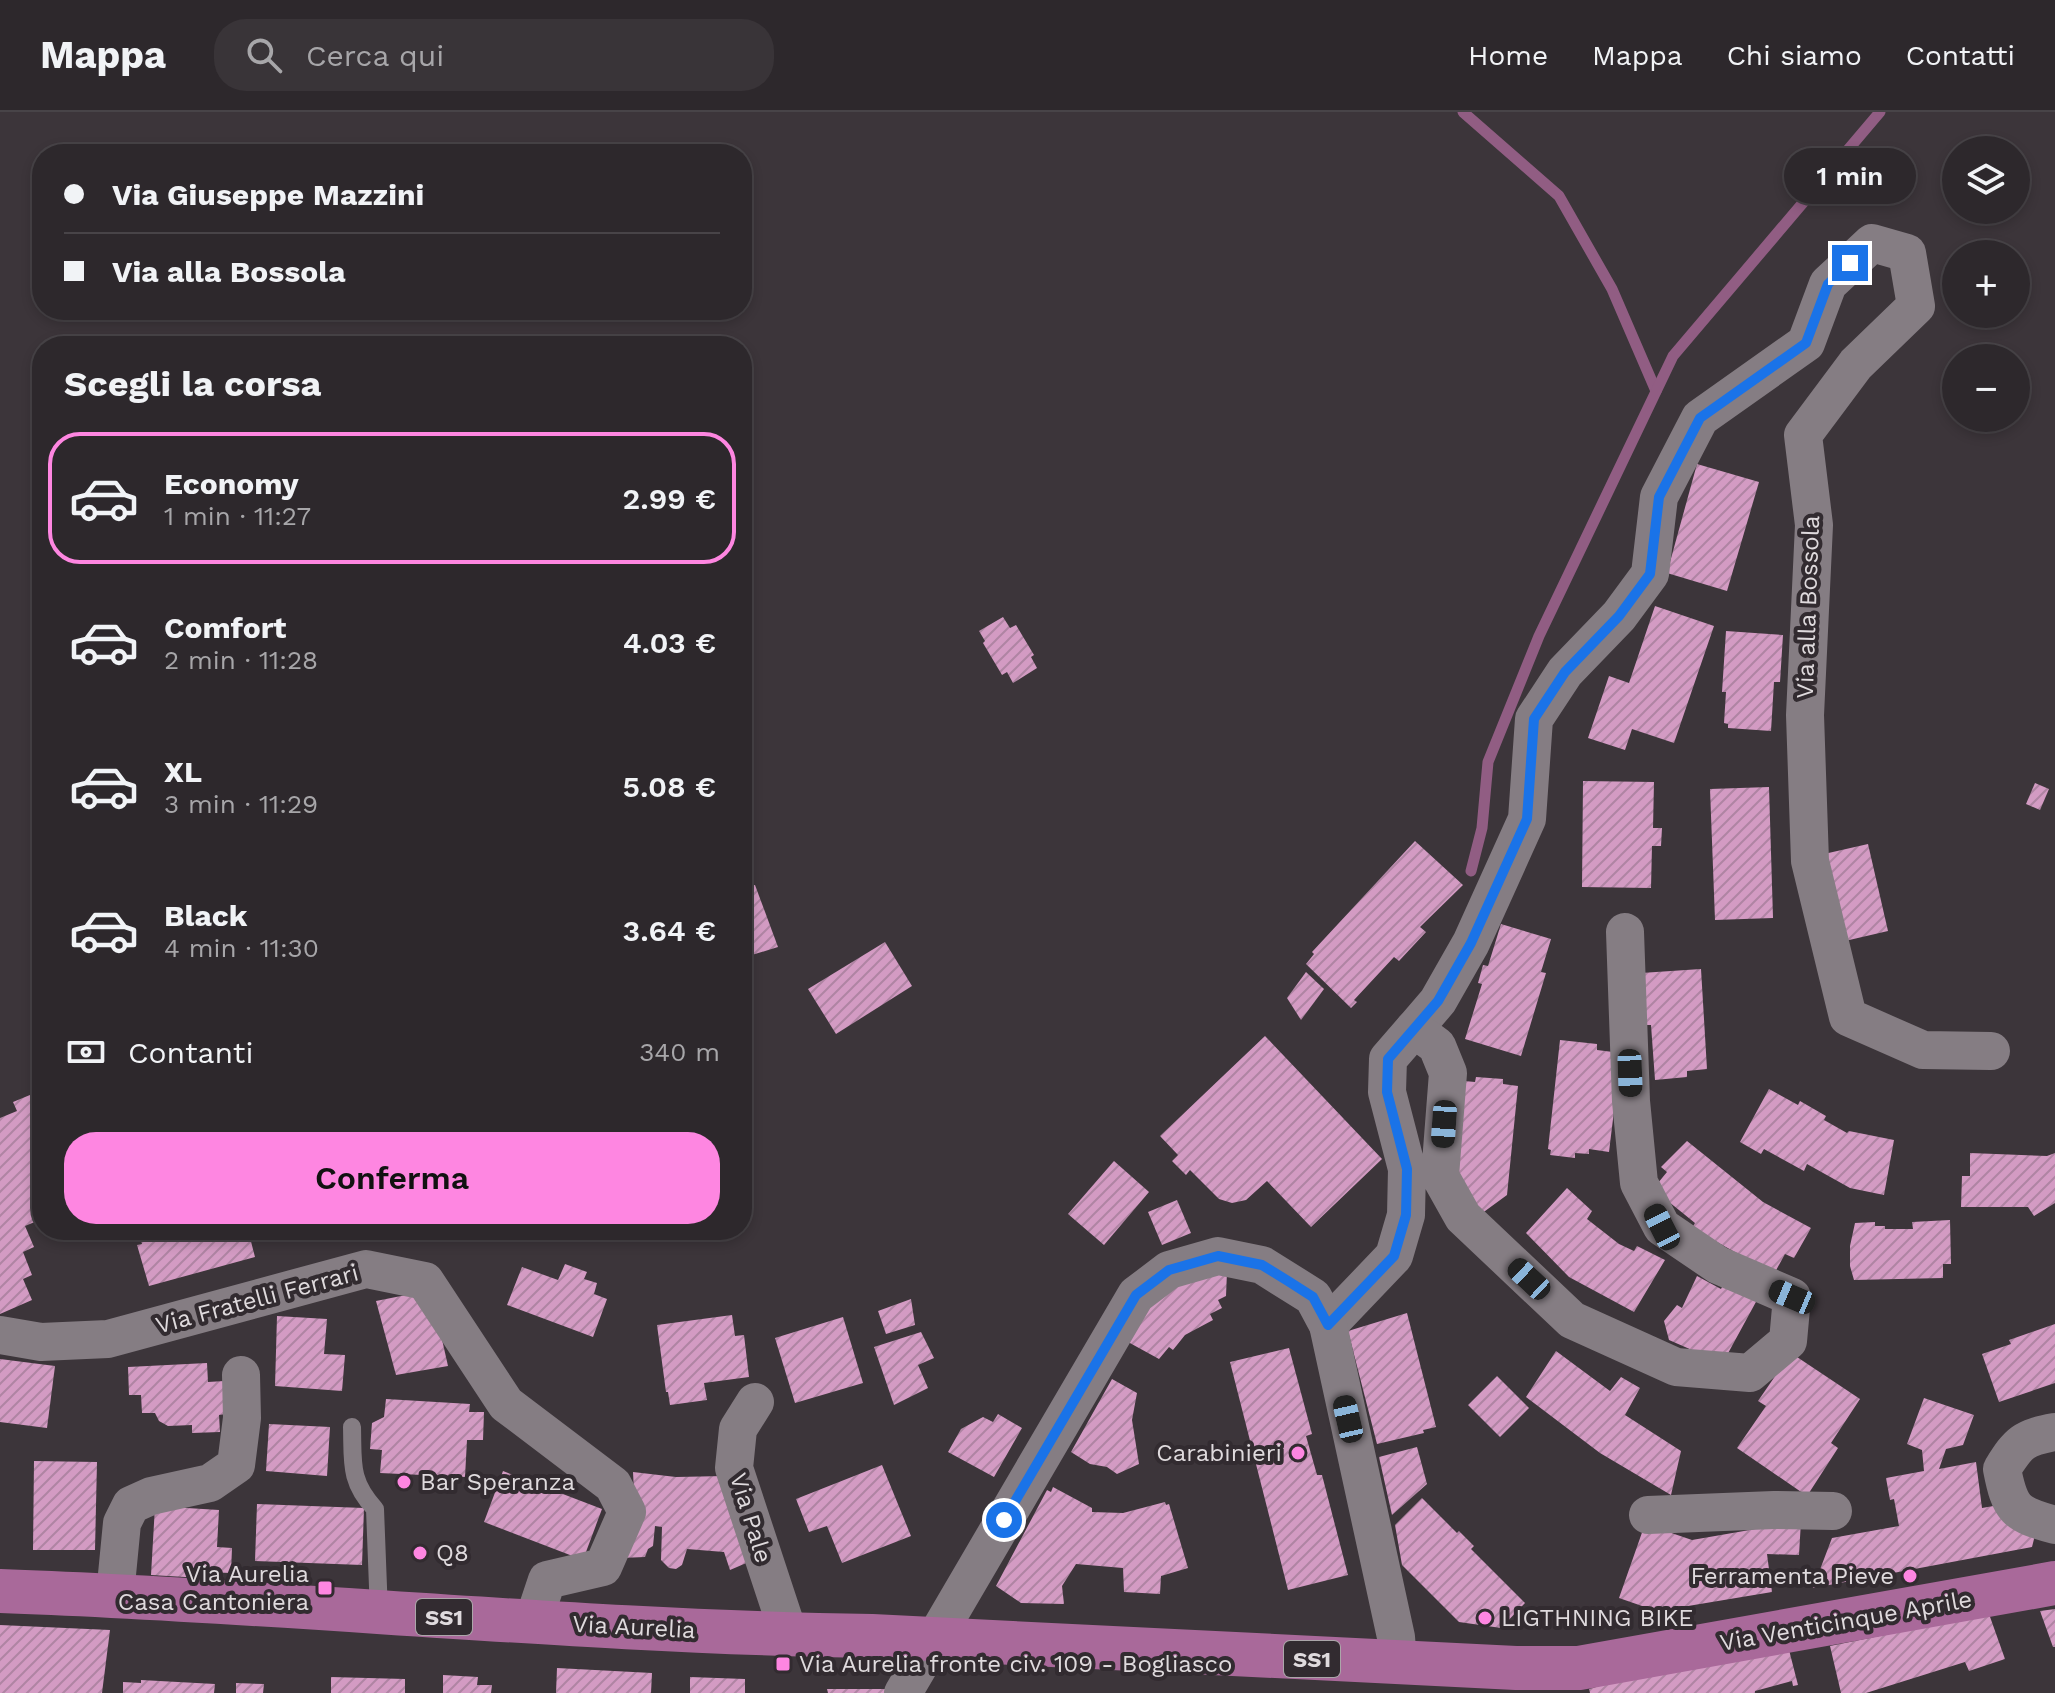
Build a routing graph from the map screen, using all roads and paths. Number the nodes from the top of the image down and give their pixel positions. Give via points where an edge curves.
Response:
1 (1625, 932) dead end
2 (1414, 1029) junction
3 (1991, 1051) dead end
4 (1328, 1325) junction
5 (0, 1335) edge
6 (241, 1375) dead end
7 (755, 1402) dead end
8 (352, 1427) dead end
9 (2055, 1432) edge
10 (1833, 1511) dead end
11 (1648, 1515) dead end
12 (2055, 1525) edge
13 (2055, 1583) edge
14 (0, 1591) edge
15 (115, 1595) junction
16 (379, 1613) junction
17 (533, 1622) junction
18 (789, 1635) junction
19 (1398, 1663) junction
20 (903, 1693) edge

1 - 2 street via 1639,1183 1662,1227 1718,1265 1792,1297 1788,1341 1750,1373 1676,1367 1572,1320 1463,1217 1440,1176 1448,1073 1437,1046
2 - 3 street, Via alla Bossola via 1438,1001 1471,943 1527,819 1534,719 1565,672 1619,616 1650,574 1659,497 1700,418 1806,343 1828,284 1872,243 1907,253 1916,306 1856,364 1803,435 1814,525 1805,715 1810,861 1848,1017 1923,1050
2 - 4 street via 1388,1059 1387,1092 1407,1169 1406,1215 1394,1256
4 - 19 street
4 - 20 street via 1313,1297 1288,1281 1262,1265 1218,1256 1169,1270 1136,1295
5 - 17 street, Via Fratelli Ferrari via 41,1342 108,1339 366,1269 425,1281 506,1404 613,1485 627,1512 603,1567 547,1580
6 - 15 street via 236,1465 210,1483 131,1505 122,1523
7 - 18 street, Via Pale via 738,1429 734,1468
8 - 16 lane via 353,1476 375,1509
9 - 12 street via 2016,1446 2002,1469 2007,1494 2024,1516
10 - 11 street
13 - 19 main road, Via Venticinque Aprile / SS1 via 1579,1668
14 - 15 main road, Via Aurelia / SS1
15 - 16 main road, Via Aurelia / SS1
16 - 17 main road, Via Aurelia / SS1
17 - 18 main road, Via Aurelia / SS1
18 - 19 main road, Via Aurelia / SS1

